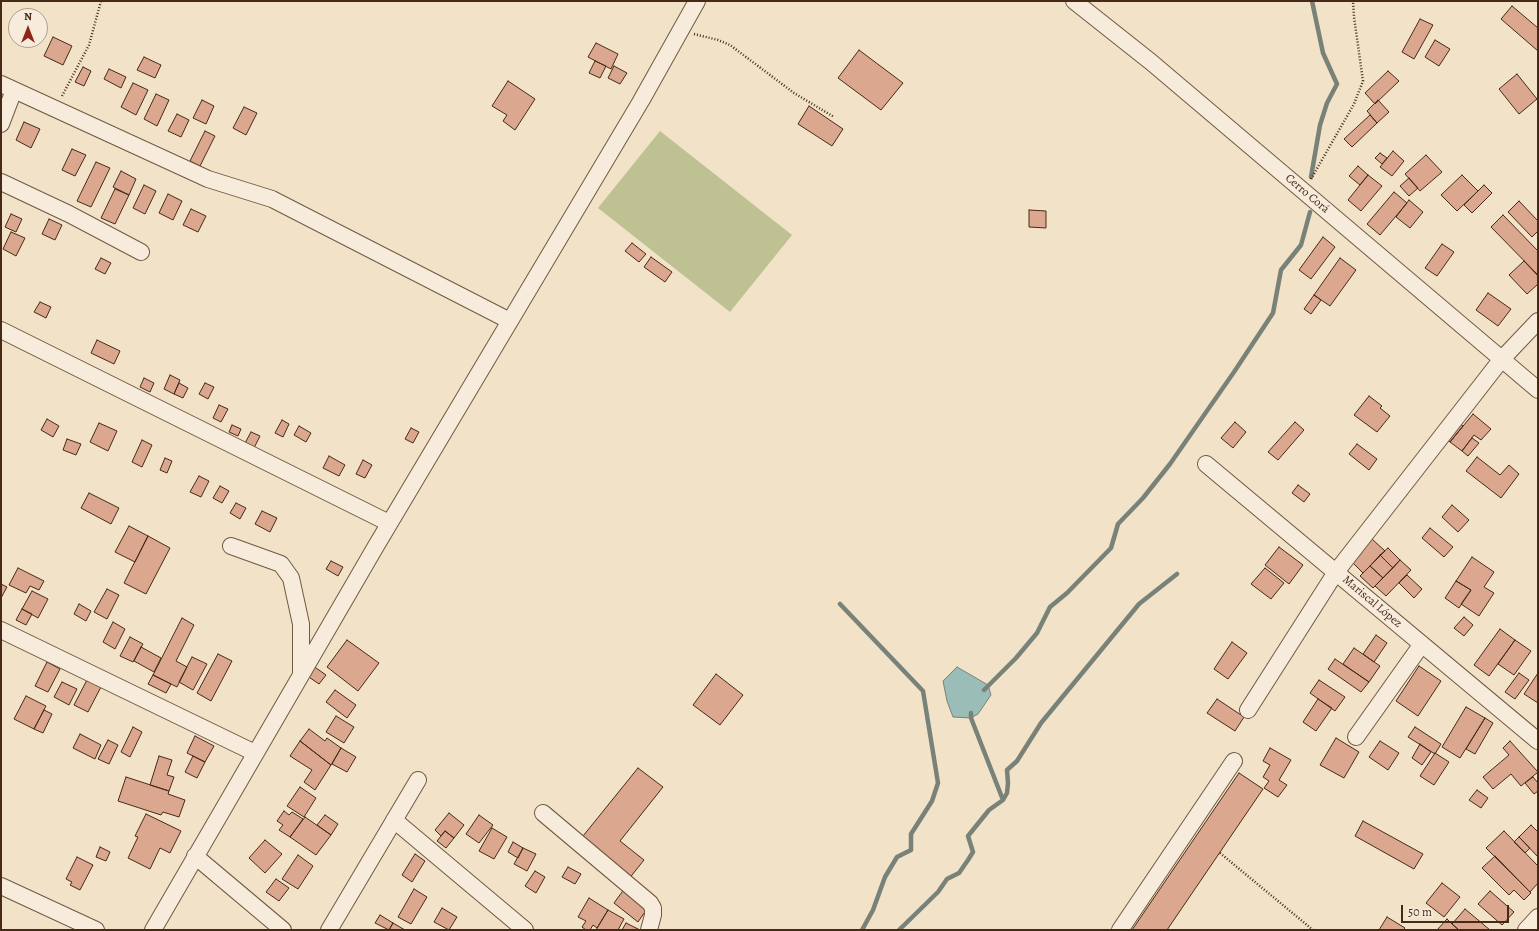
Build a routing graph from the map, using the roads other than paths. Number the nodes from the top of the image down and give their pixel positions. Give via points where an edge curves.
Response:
1 (697, 1) edge
2 (1074, 1) edge
3 (7, 87) edge
4 (1, 124) edge
5 (1, 182) edge
6 (141, 252) dead end
7 (510, 321) junction
8 (1538, 321) edge
9 (1, 330) edge
10 (1501, 360) junction
11 (1538, 390) edge
12 (1206, 464) dead end
13 (389, 523) junction
14 (231, 546) dead end
15 (1336, 572) junction
16 (1, 630) edge
17 (1422, 644) junction
18 (300, 675) junction
19 (1248, 710) dead end
20 (1356, 737) dead end
21 (1538, 740) edge
22 (255, 753) junction
23 (1234, 761) dead end
24 (418, 780) dead end
25 (543, 813) dead end
26 (394, 820) junction
27 (195, 856) junction
28 (1, 886) edge
29 (1538, 917) edge
30 (96, 930) edge
31 (153, 930) edge
32 (283, 930) edge
33 (329, 930) edge
34 (525, 930) edge
35 (649, 930) edge
36 (1120, 930) edge
37 (1526, 930) edge

1 - 7 street via 641,101
2 - 10 street, Cerro Corá via 1151,62
3 - 4 street
3 - 7 street via 208,179 272,199
5 - 6 street
7 - 13 street
8 - 10 street
9 - 13 street
10 - 11 street, Cerro Corá
10 - 15 street
12 - 15 street, Mariscal López
13 - 18 street
14 - 18 street via 281,564 291,578 301,624
15 - 17 street, Mariscal López
15 - 19 street
16 - 22 street
17 - 20 street
17 - 21 street, Mariscal López
18 - 22 street
22 - 27 street
23 - 36 street
24 - 26 street
25 - 35 street via 650,903 653,915
26 - 33 street
26 - 34 street
27 - 31 street
27 - 32 street
28 - 30 street
29 - 37 street

